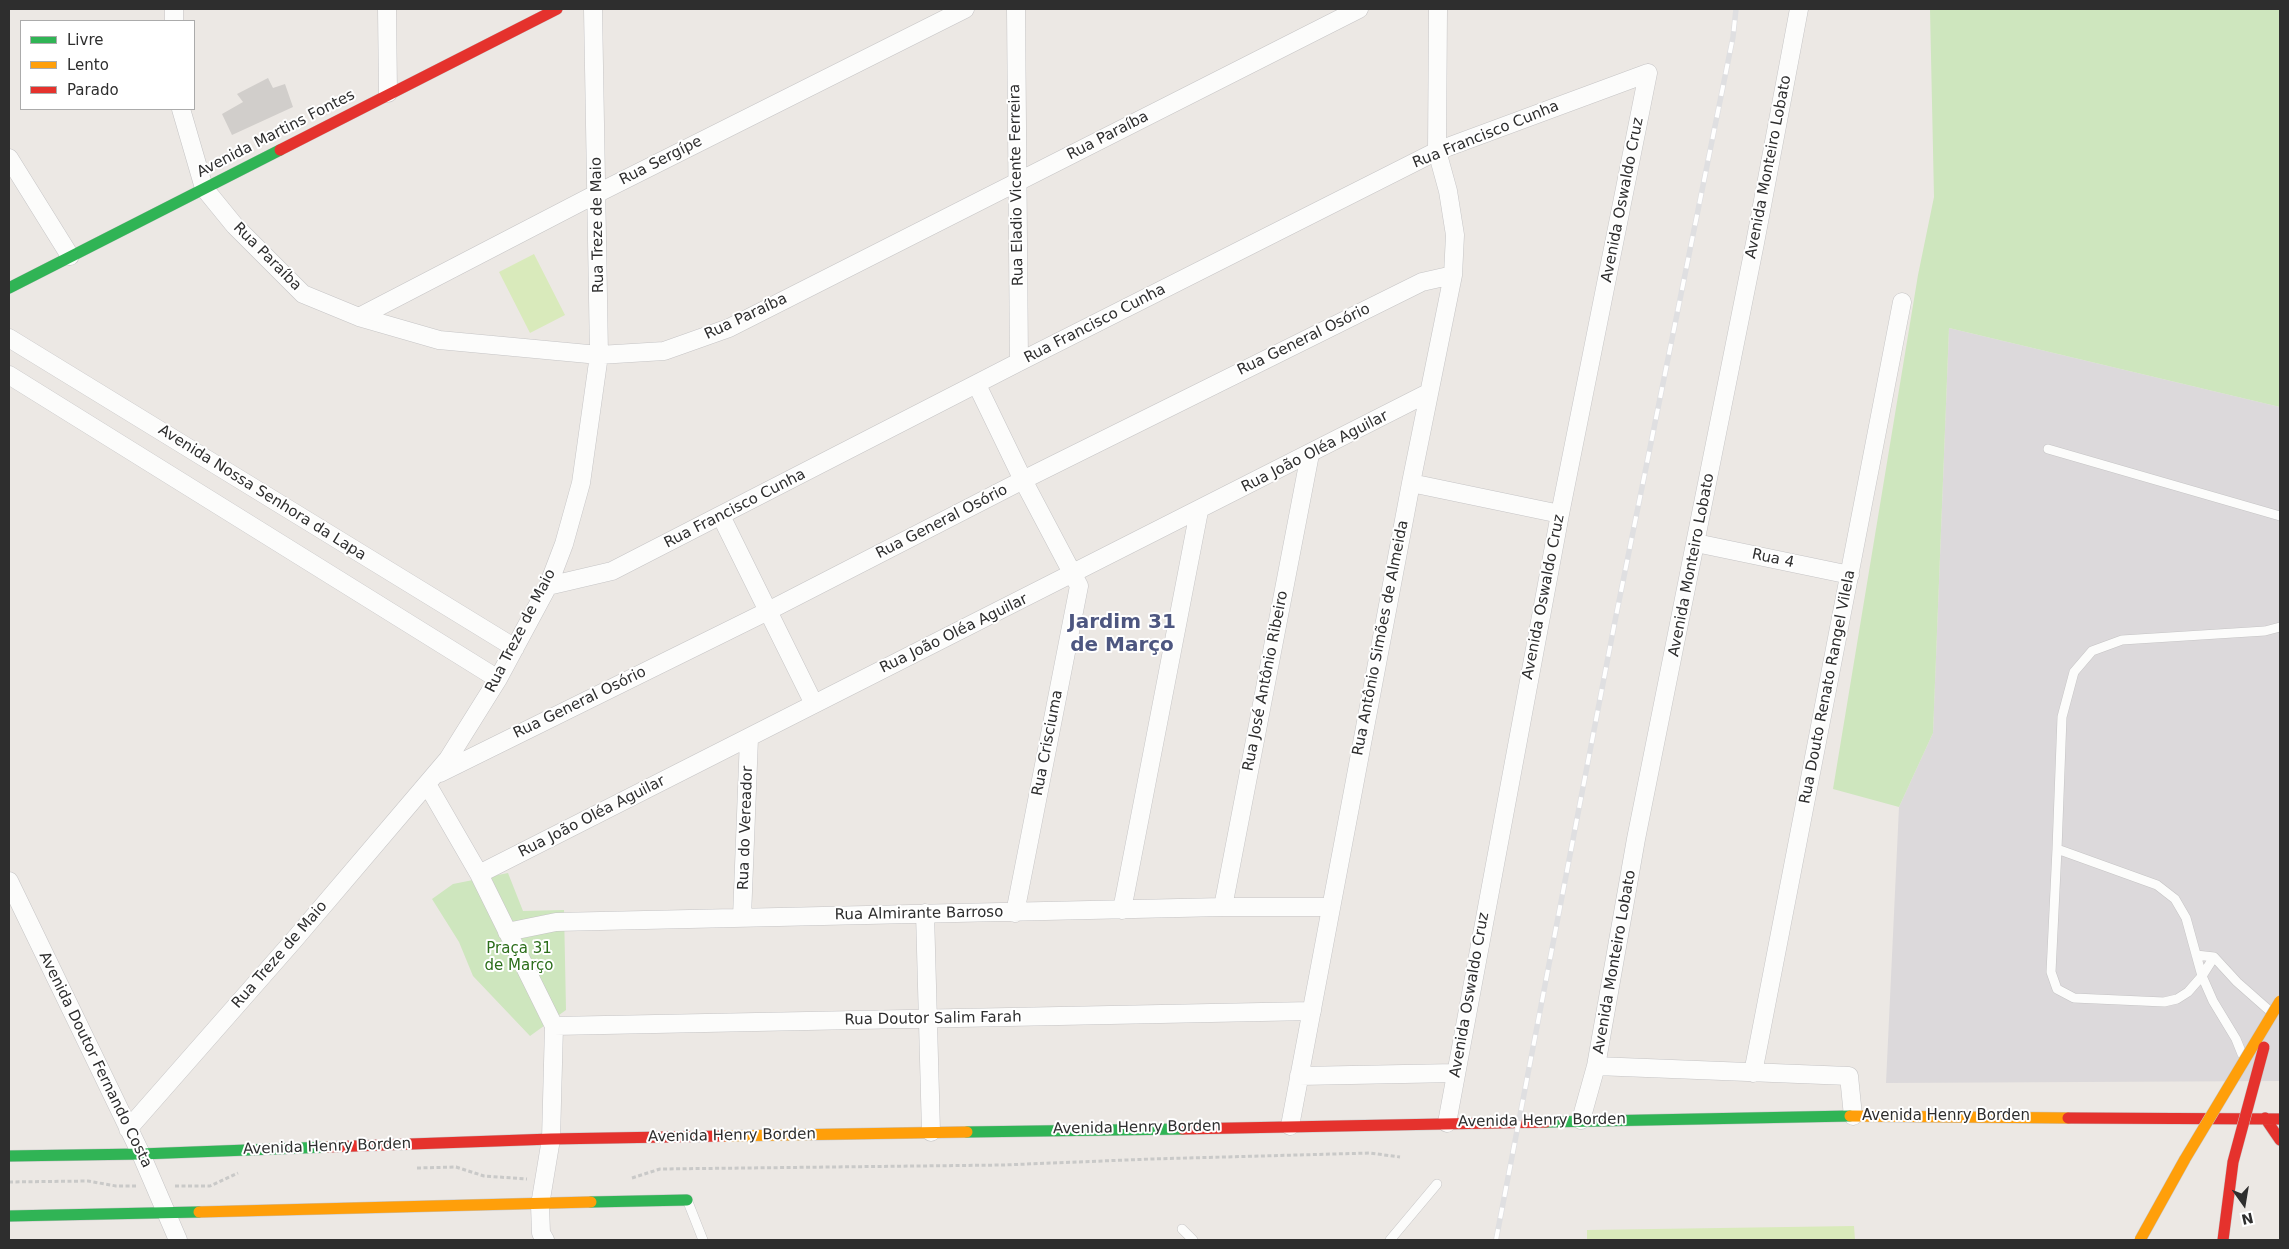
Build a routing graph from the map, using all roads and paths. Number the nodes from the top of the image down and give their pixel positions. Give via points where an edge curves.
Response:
1 (387, 9) edge
2 (557, 9) edge
3 (593, 9) edge
4 (965, 9) edge
5 (1016, 9) edge
6 (1359, 9) edge
7 (1438, 9) edge
8 (1799, 9) edge
9 (1648, 73) joint
10 (388, 93) junction
11 (181, 110) edge
12 (1437, 151) junction
13 (9, 158) edge
14 (1016, 183) junction
15 (204, 188) junction
16 (598, 193) junction
17 (70, 256) junction
18 (1453, 275) junction
19 (9, 288) edge
20 (1902, 302) dead end
21 (359, 317) junction
22 (9, 338) edge
23 (599, 355) junction
24 (1020, 362) junction
25 (9, 375) edge
26 (977, 385) junction
27 (1428, 393) junction
28 (2048, 449) dead end
29 (1310, 454) junction
30 (1023, 480) junction
31 (1411, 483) junction
32 (1199, 511) junction
33 (1560, 514) junction
34 (721, 516) junction
35 (2280, 516) edge
36 (1696, 543) junction
37 (1073, 575) junction
38 (1850, 575) junction
39 (548, 586) junction
40 (768, 611) junction
41 (2280, 627) edge
42 (515, 648) junction
43 (498, 679) junction
44 (814, 704) junction
45 (749, 738) junction
46 (430, 780) junction
47 (2057, 849) junction
48 (478, 874) junction
49 (9, 881) edge
50 (1223, 907) junction
51 (1331, 907) junction
52 (1122, 910) junction
53 (1015, 912) junction
54 (925, 913) junction
55 (742, 918) junction
56 (507, 932) junction
57 (2196, 955) junction
58 (2214, 956) junction
59 (2202, 976) junction
60 (2280, 1001) edge
61 (1312, 1011) junction
62 (2276, 1017) edge
63 (927, 1019) junction
64 (554, 1026) junction
65 (1596, 1066) junction
66 (1456, 1073) junction
67 (1753, 1073) junction
68 (1299, 1076) junction
69 (2261, 1110) junction
70 (1853, 1116) junction
71 (2280, 1119) edge
72 (1581, 1120) junction
73 (1447, 1123) junction
74 (1290, 1126) junction
75 (128, 1129) junction
76 (931, 1132) junction
77 (551, 1139) junction
78 (2280, 1140) edge
79 (141, 1154) junction
80 (9, 1156) edge
81 (1400, 1157) dead end
82 (416, 1168) dead end
83 (239, 1173) dead end
84 (544, 1180) junction
85 (624, 1181) dead end
86 (9, 1182) edge
87 (1437, 1184) dead end
88 (154, 1186) junction
89 (687, 1200) joint
90 (540, 1205) junction
91 (166, 1212) junction
92 (9, 1216) edge
93 (1182, 1229) dead end
94 (178, 1240) edge
95 (545, 1240) edge
96 (703, 1240) edge
97 (1192, 1240) edge
98 (1390, 1240) edge
99 (2140, 1240) edge
100 (2223, 1240) edge

1 - 10 street
2 - 10 main road, Avenida Martins Fontes
3 - 16 street, Rua Treze de Maio
4 - 16 street, Rua Sergípe
5 - 14 street, Rua Eladio Vicente Ferreira
6 - 14 street, Rua Paraíba
7 - 12 street, Rua Antônio Simões de Almeida
8 - 36 street, Avenida Monteiro Lobato
9 - 12 street, Rua Francisco Cunha
9 - 33 street, Avenida Oswaldo Cruz
10 - 15 main road, Avenida Martins Fontes
11 - 15 street, Rua Paraíba
12 - 18 street, Rua Antônio Simões de Almeida via 1455,235
12 - 24 street, Rua Francisco Cunha
13 - 17 street
14 - 23 street, Rua Paraíba via 730,328 664,351
14 - 24 street, Rua Eladio Vicente Ferreira
15 - 17 main road, Avenida Martins Fontes
15 - 21 street, Rua Paraíba via 235,226 303,294
16 - 21 street, Rua Sergípe
16 - 23 street, Rua Treze de Maio
17 - 19 main road, Avenida Martins Fontes
18 - 27 street, Rua Antônio Simões de Almeida
18 - 30 street, Rua General Osório via 1422,282
20 - 38 street, Rua Douto Renato Rangel Vilela
21 - 23 street, Rua Paraíba via 439,340
22 - 42 street, Avenida Nossa Senhora da Lapa
23 - 39 street, Rua Treze de Maio via 581,483
24 - 26 street, Rua Francisco Cunha
25 - 43 street
26 - 30 street, Rua Crisciuma
26 - 34 street, Rua Francisco Cunha
27 - 29 street, Rua João Oléa Aguilar
27 - 31 street, Rua Antônio Simões de Almeida
28 - 35 lane
29 - 32 street, Rua João Oléa Aguilar
29 - 50 street, Rua José Antônio Ribeiro
30 - 37 street, Rua Crisciuma
30 - 40 street, Rua General Osório
31 - 33 street
31 - 51 street, Rua Antônio Simões de Almeida
32 - 37 street, Rua João Oléa Aguilar
32 - 52 street
33 - 66 street, Avenida Oswaldo Cruz
34 - 39 street, Rua Francisco Cunha via 612,571
34 - 40 street
36 - 38 street, Rua 4
36 - 65 street, Avenida Monteiro Lobato via 1636,839
37 - 44 street, Rua João Oléa Aguilar
37 - 53 street, Rua Crisciuma via 1079,586
38 - 67 street, Rua Douto Renato Rangel Vilela
39 - 42 street, Rua Treze de Maio
40 - 44 street
40 - 46 street, Rua General Osório
41 - 47 lane via 2264,631 2122,640 2092,652 2074,672 2062,717
42 - 43 street, Rua Treze de Maio
43 - 46 street, Rua Treze de Maio via 462,739
44 - 45 street, Rua João Oléa Aguilar
45 - 48 street, Rua João Oléa Aguilar
45 - 55 street, Rua do Vereador
46 - 48 street
46 - 75 street, Rua Treze de Maio
47 - 57 lane via 2157,884 2174,899 2186,918
47 - 59 lane via 2051,972 2057,989 2074,998 2164,1002 2188,992
48 - 56 street
49 - 75 street, Avenida Doutor Fernando Costa
50 - 51 street, Rua Almirante Barroso
50 - 52 street, Rua Almirante Barroso
51 - 61 street, Rua Antônio Simões de Almeida
52 - 53 street, Rua Almirante Barroso
53 - 54 street, Rua Almirante Barroso
54 - 55 street, Rua Almirante Barroso
54 - 63 street
55 - 56 street, Rua Almirante Barroso via 556,922
56 - 64 street
57 - 58 lane
57 - 59 lane
58 - 59 lane
58 - 62 lane
59 - 69 lane via 2236,1039
60 - 62 main road, bridge
61 - 63 street, Rua Doutor Salim Farah
61 - 68 street, Rua Antônio Simões de Almeida
62 - 99 main road, bridge via 2185,1159
62 - 100 main road, bridge via 2233,1162
63 - 64 street, Rua Doutor Salim Farah
63 - 76 street
64 - 77 street
65 - 67 street
65 - 72 street, Avenida Monteiro Lobato
66 - 68 street
66 - 73 street, Avenida Oswaldo Cruz
67 - 70 street via 1848,1076
68 - 74 street, Rua Antônio Simões de Almeida
69 - 70 main road, Avenida Henry Borden
69 - 71 main road, Avenida Henry Borden
69 - 78 main road
70 - 72 main road, Avenida Henry Borden
72 - 73 main road, Avenida Henry Borden
73 - 74 main road, Avenida Henry Borden
74 - 76 main road, Avenida Henry Borden
75 - 79 street, Avenida Doutor Fernando Costa
76 - 77 main road, Avenida Henry Borden
77 - 79 main road, Avenida Henry Borden
77 - 84 street
79 - 80 main road, Avenida Henry Borden
79 - 88 street, Avenida Doutor Fernando Costa
81 - 85 path via 1370,1153 1003,1165 660,1169
82 - 84 path via 456,1167 484,1176
83 - 88 path via 210,1186
84 - 90 street
86 - 88 path via 88,1181 116,1186
87 - 98 lane
88 - 91 street, Avenida Doutor Fernando Costa
89 - 90 main road
89 - 96 lane
90 - 91 main road
90 - 95 street via 541,1233
91 - 92 main road
91 - 94 street, Avenida Doutor Fernando Costa
93 - 97 lane

